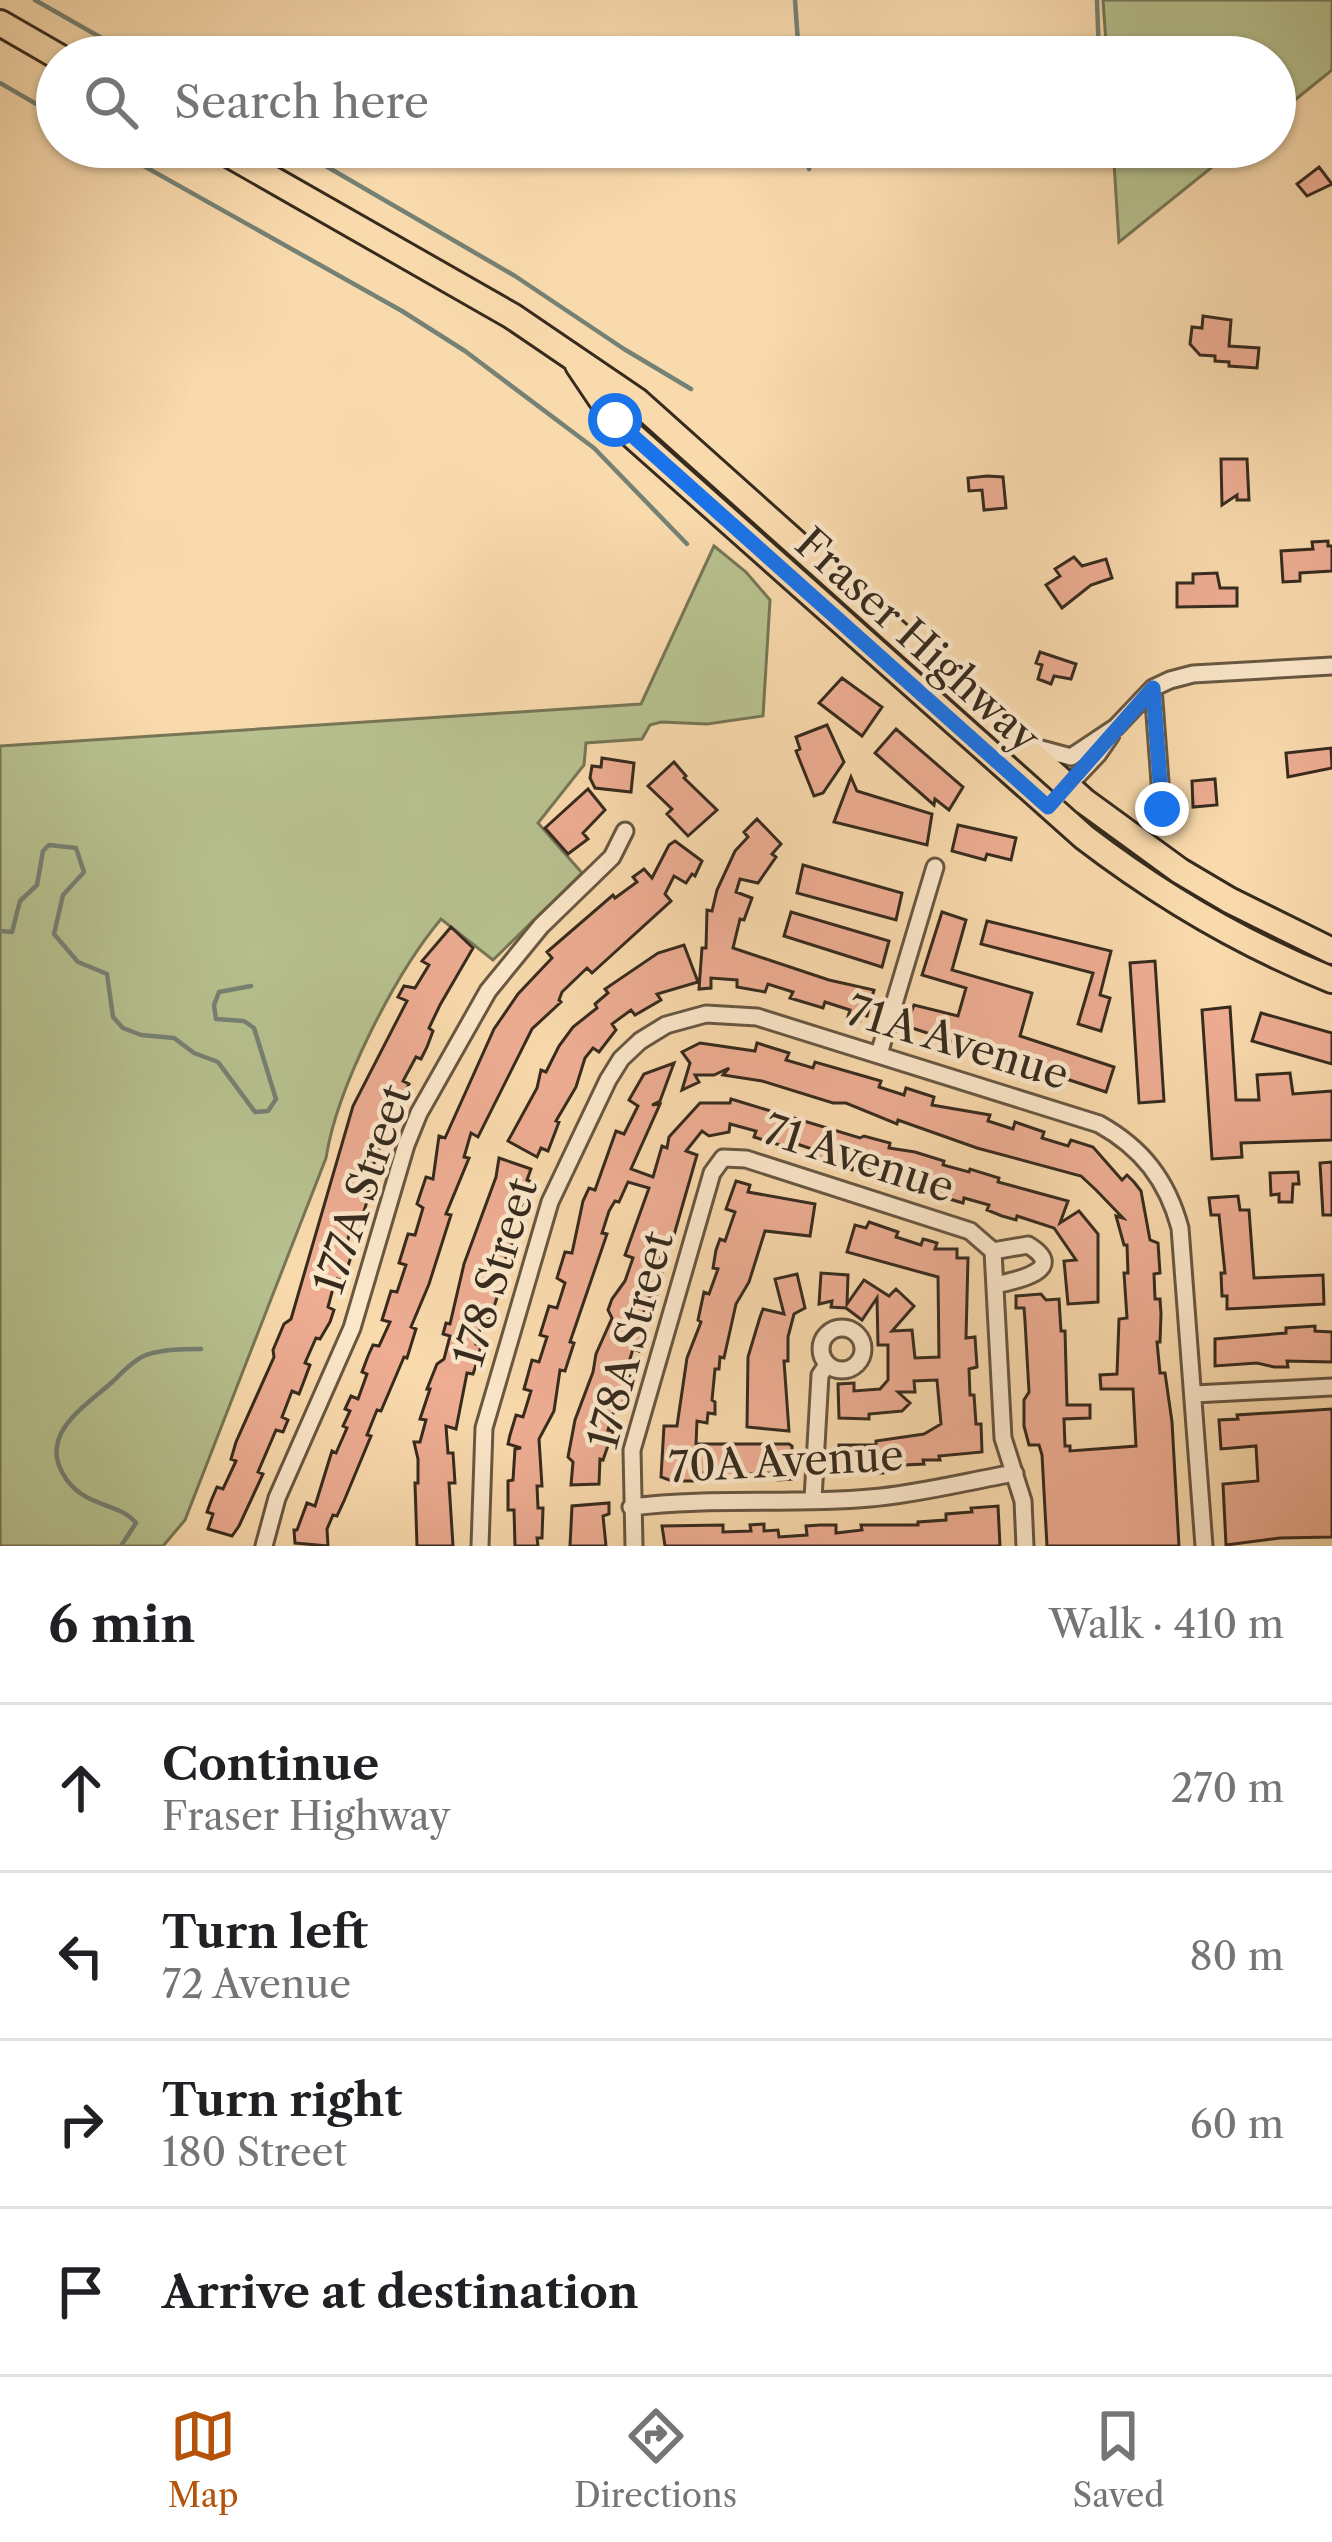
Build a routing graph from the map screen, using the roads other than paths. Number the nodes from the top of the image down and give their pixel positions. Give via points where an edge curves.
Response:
1 (0, 23) edge
2 (36, 44) edge
3 (252, 168) edge
4 (555, 343) junction
5 (1332, 666) edge
6 (1153, 688) junction
7 (1116, 727) junction
8 (1021, 742) junction
9 (1068, 786) junction
10 (1048, 807) junction
11 (1162, 809) dead end
12 (625, 831) dead end
13 (935, 867) dead end
14 (1332, 951) edge
15 (1332, 980) edge
16 (640, 1040) joint
17 (879, 1054) junction
18 (723, 1157) joint
19 (993, 1251) junction
20 (995, 1285) junction
21 (827, 1364) dead end
22 (1332, 1387) edge
23 (1194, 1394) junction
24 (1016, 1473) junction
25 (813, 1499) junction
26 (631, 1507) junction
27 (264, 1546) edge
28 (480, 1546) edge
29 (634, 1546) edge
30 (1025, 1546) edge
31 (1204, 1546) edge

1 - 2 main road
3 - 4 main road, Fraser Highway
4 - 8 main road, Fraser Highway via 637,401
4 - 10 main road, Fraser Highway via 615,420
5 - 6 street via 1192,674
6 - 7 street
6 - 11 street
7 - 8 street via 1071,757
7 - 9 street
8 - 9 main road, Fraser Highway
9 - 10 street
9 - 14 main road, Fraser Highway via 1180,871
10 - 15 main road, Fraser Highway via 1201,919
12 - 27 street, 177A Street via 612,857 488,991 419,1112 352,1328
13 - 17 street
16 - 17 street, 71A Avenue via 686,1017 729,1012
16 - 28 street, 178 Street via 608,1080 550,1202 484,1429
17 - 23 street, 71A Avenue via 1099,1124 1143,1155 1180,1228
18 - 19 street, 71 Avenue via 970,1231
18 - 26 street, 178A Street via 636,1435
19 - 20 street
19 - 20 street, 71 Avenue via 1028,1245 1042,1260 1030,1278
20 - 24 street via 1003,1438
21 - 25 street
22 - 23 street
23 - 31 street, 71A Avenue
24 - 25 street, 70A Avenue via 875,1498
24 - 30 street
25 - 26 street, 70A Avenue
26 - 29 street, 178A Street

